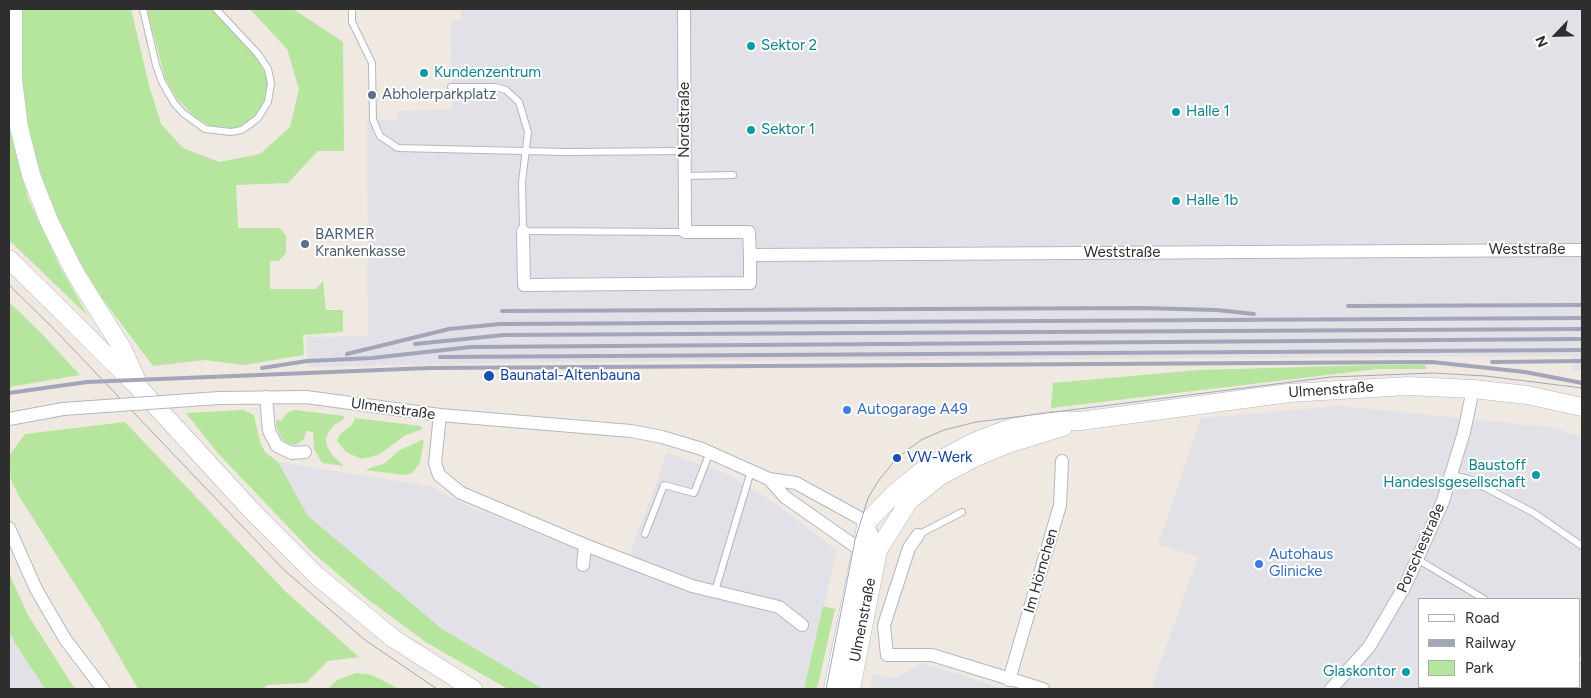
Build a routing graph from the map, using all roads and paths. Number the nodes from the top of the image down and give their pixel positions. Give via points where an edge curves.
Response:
1 (13, 9) edge
2 (143, 9) edge
3 (216, 9) edge
4 (352, 9) edge
5 (684, 9) edge
6 (451, 87) dead end
7 (526, 150) junction
8 (685, 151) junction
9 (733, 175) dead end
10 (685, 176) junction
11 (522, 231) junction
12 (685, 232) junction
13 (1582, 250) edge
14 (750, 255) junction
15 (9, 259) edge
16 (1472, 389) junction
17 (142, 391) junction
18 (266, 397) junction
19 (1582, 407) edge
20 (440, 415) junction
21 (9, 419) edge
22 (1080, 421) junction
23 (305, 452) dead end
24 (710, 452) junction
25 (1062, 461) dead end
26 (751, 471) junction
27 (1451, 475) junction
28 (769, 479) junction
29 (962, 512) dead end
30 (867, 522) junction
31 (9, 528) edge
32 (645, 534) dead end
33 (918, 535) joint
34 (585, 545) junction
35 (1582, 546) edge
36 (870, 550) junction
37 (1417, 559) junction
38 (583, 565) dead end
39 (715, 591) junction
40 (1482, 598) edge
41 (802, 625) dead end
42 (1009, 680) junction
43 (103, 689) edge
44 (473, 689) edge
45 (833, 689) edge
46 (851, 689) edge
47 (1043, 689) edge
48 (1331, 689) edge

1 - 17 main road via 13,80 19,127 32,175 74,273 122,348
2 - 3 lane via 162,82 174,103 205,129 231,132 242,130 258,118 268,102 271,83 268,69 258,54
4 - 7 lane via 352,22 372,63 373,120 386,141 398,148 410,149
5 - 8 street, Nordstraße
6 - 7 lane via 506,90 519,102 526,118
7 - 8 lane
7 - 11 lane
8 - 10 street, Nordstraße
9 - 10 lane
10 - 12 street, Nordstraße
11 - 12 lane
11 - 14 street via 524,285 750,283
12 - 14 street via 750,232
13 - 14 street, Weststraße
15 - 17 main road
16 - 19 main road, Ulmenstraße via 1527,395
16 - 22 main road, Ulmenstraße via 1408,386 1289,393
16 - 27 street, Porschestraße
17 - 44 main road via 252,511 318,576 394,639
18 - 20 street, Ulmenstraße via 306,397
18 - 21 street, Ulmenstraße, bridge via 63,409
18 - 23 street via 269,431 277,446 292,453
20 - 24 street, Ulmenstraße via 631,431
20 - 34 street via 435,462 439,475 461,493
22 - 30 main road, Ulmenstraße via 1024,425 974,442 927,467
22 - 36 main road, Ulmenstraße via 1008,444 940,476 910,500
24 - 26 street, Ulmenstraße
24 - 32 lane via 694,493 664,485
25 - 42 street, Im Hörnchen via 1060,505
26 - 28 street, Ulmenstraße
26 - 39 lane
27 - 35 lane via 1469,480 1534,513
27 - 37 street, Porschestraße via 1443,502
28 - 30 street, Ulmenstraße via 796,483
28 - 36 street, Ulmenstraße via 785,497
29 - 33 lane
30 - 36 main road, Ulmenstraße
31 - 43 street via 36,589 65,639
33 - 42 street via 909,548 884,625 886,655 932,654
34 - 38 street
34 - 39 street via 692,586
36 - 45 main road, Ulmenstraße
36 - 46 main road, Ulmenstraße
37 - 40 lane
37 - 48 street, Porschestraße via 1399,598 1369,647
39 - 41 street via 779,606
42 - 47 street

